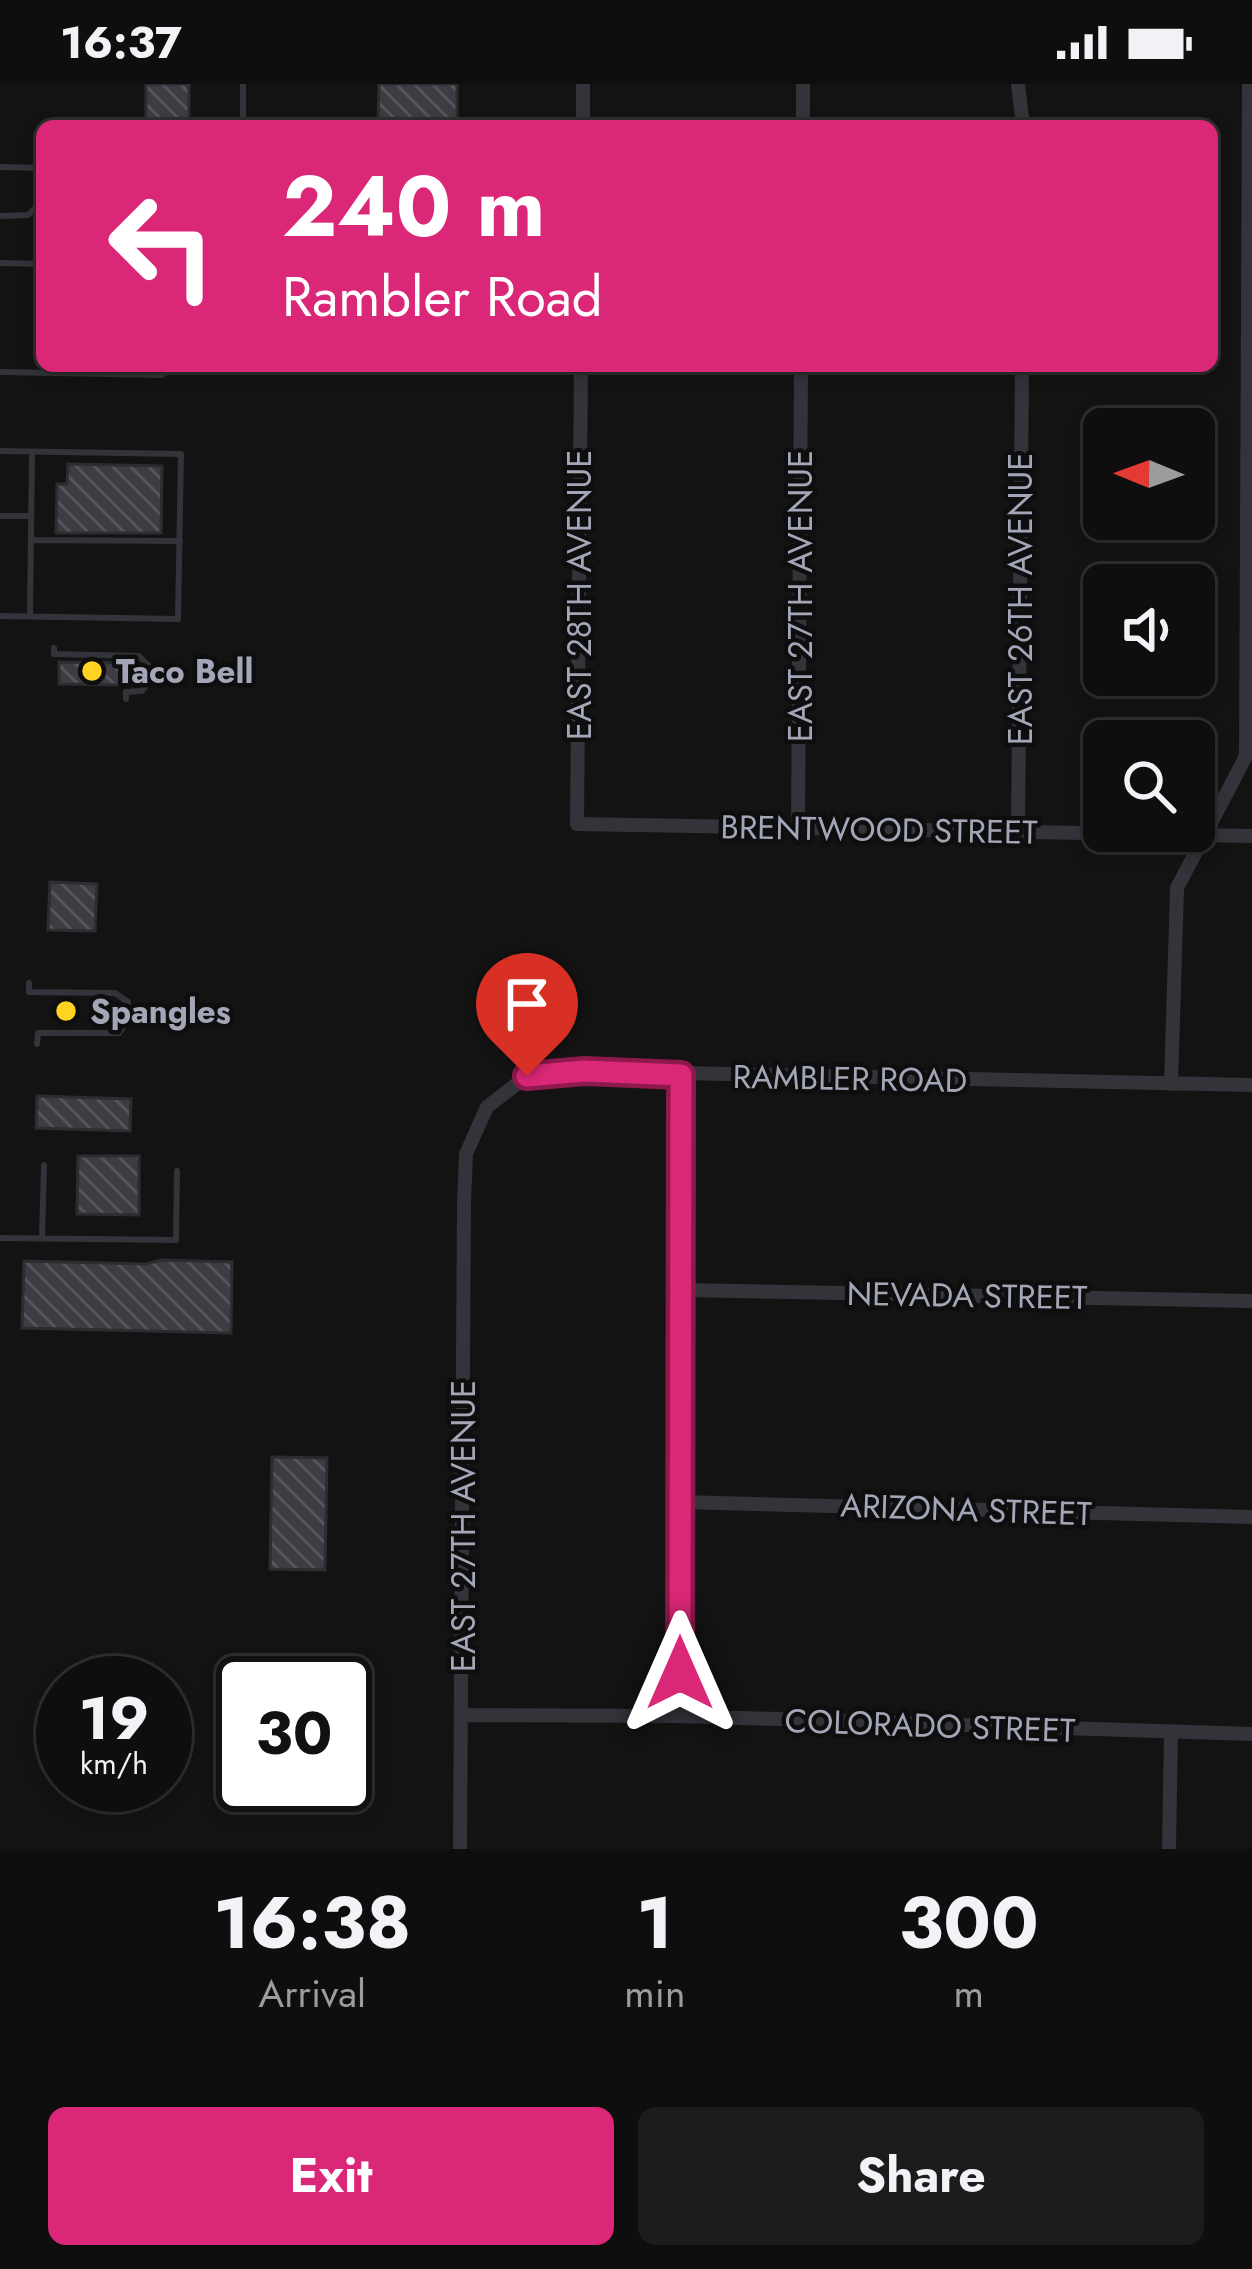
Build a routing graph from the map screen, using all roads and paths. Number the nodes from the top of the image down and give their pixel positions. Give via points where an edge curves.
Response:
1 (243, 84) edge
2 (583, 84) edge
3 (803, 84) edge
4 (1018, 84) edge
5 (1249, 84) edge
6 (243, 120) edge
7 (583, 120) edge
8 (803, 120) edge
9 (1022, 120) edge
10 (0, 167) edge
11 (36, 168) edge
12 (36, 207) edge
13 (0, 216) edge
14 (0, 262) edge
15 (36, 264) edge
16 (36, 370) edge
17 (0, 372) edge
18 (107, 372) edge
19 (167, 372) edge
20 (581, 372) edge
21 (801, 372) edge
22 (1022, 372) edge
23 (0, 451) edge
24 (32, 452) junction
25 (0, 516) edge
26 (31, 516) junction
27 (31, 540) junction
28 (180, 541) junction
29 (0, 616) edge
30 (30, 616) junction
31 (54, 648) dead end
32 (126, 699) dead end
33 (1215, 812) edge
34 (577, 824) joint
35 (799, 826) junction
36 (1018, 832) junction
37 (1083, 833) edge
38 (1215, 836) edge
39 (1252, 836) edge
40 (1194, 852) edge
41 (29, 983) dead end
42 (38, 1045) dead end
43 (681, 1075) junction
44 (1172, 1084) junction
45 (1252, 1085) edge
46 (44, 1165) dead end
47 (177, 1171) dead end
48 (464, 1202) joint
49 (0, 1238) edge
50 (42, 1238) junction
51 (682, 1290) junction
52 (1252, 1301) edge
53 (680, 1502) junction
54 (1252, 1517) edge
55 (463, 1715) junction
56 (679, 1716) junction
57 (1171, 1733) junction
58 (1252, 1733) edge
59 (460, 1849) edge
60 (1168, 1849) edge

1 - 6 lane
2 - 7 street
3 - 8 street
4 - 9 street
5 - 33 street via 1246,756
10 - 11 lane
12 - 13 lane
14 - 15 lane
16 - 17 lane
18 - 19 lane
20 - 34 street, EAST 28TH AVENUE
21 - 35 street, EAST 27TH AVENUE
22 - 36 street, EAST 26TH AVENUE
23 - 24 lane
24 - 26 lane
24 - 28 lane via 181,454
25 - 26 lane
26 - 27 lane
27 - 28 lane
27 - 30 lane
28 - 30 lane via 178,620
29 - 30 lane
31 - 32 lane via 139,656 149,681
34 - 35 street, BRENTWOOD STREET
35 - 36 street, BRENTWOOD STREET
36 - 37 street, BRENTWOOD STREET
38 - 39 street, BRENTWOOD STREET
40 - 44 street via 1177,887
41 - 42 lane via 29,992 116,993 128,1002 119,1033 38,1033
43 - 44 street, RAMBLER ROAD
43 - 48 street, RAMBLER ROAD via 527,1076 487,1107 466,1154
43 - 51 street
44 - 45 street, RAMBLER ROAD
46 - 50 lane
47 - 50 lane via 176,1240
48 - 55 street, EAST 27TH AVENUE
49 - 50 lane
51 - 52 street, NEVADA STREET
51 - 53 street
53 - 54 street, ARIZONA STREET
53 - 56 street
55 - 56 street, COLORADO STREET
55 - 59 street, EAST 27TH AVENUE
56 - 57 street, COLORADO STREET
57 - 58 street, COLORADO STREET
57 - 60 street

